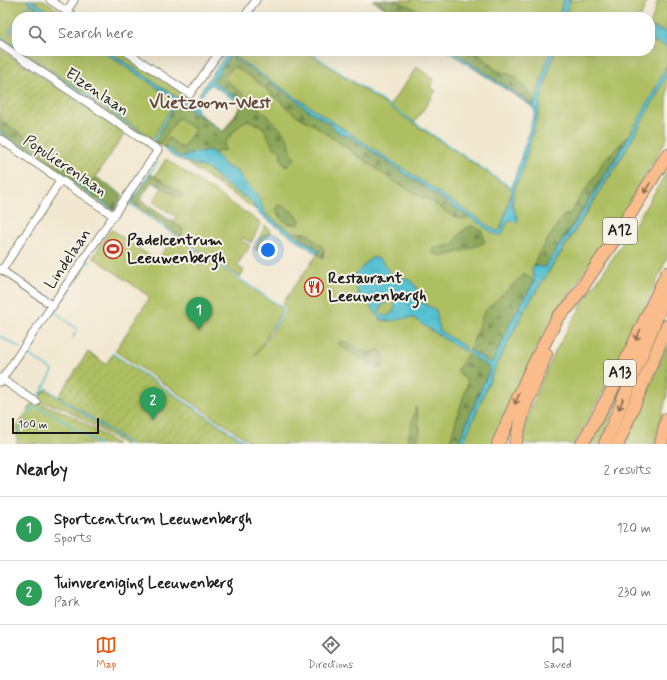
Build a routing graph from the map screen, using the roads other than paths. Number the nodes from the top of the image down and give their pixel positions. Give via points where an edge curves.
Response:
1 (50, 0) edge
2 (74, 0) edge
3 (256, 0) edge
4 (67, 11) joint
5 (248, 12) edge
6 (0, 44) edge
7 (12, 52) edge
8 (18, 56) edge
9 (133, 56) edge
10 (217, 56) edge
11 (0, 139) edge
12 (158, 150) joint
13 (667, 155) edge
14 (61, 180) junction
15 (114, 216) junction
16 (1, 270) edge
17 (667, 273) edge
18 (667, 292) edge
19 (570, 305) junction
20 (53, 306) junction
21 (667, 326) edge
22 (1, 380) edge
23 (36, 402) dead end
24 (667, 419) edge
25 (661, 441) edge
26 (498, 444) edge
27 (515, 444) edge
28 (582, 444) edge
29 (605, 444) edge
30 (618, 444) edge

1 - 4 street
2 - 4 street
3 - 5 street
6 - 7 street, Elzenlaan
8 - 12 street, Elzenlaan
9 - 10 street via 190,94
11 - 14 street, Populierenlaan
12 - 15 street, Lindelaan
13 -> 19 highway, A12
14 - 15 street, Populierenlaan
14 - 16 street
15 - 20 street, Lindelaan
16 - 20 street
17 -> 28 highway, A13 via 611,392
18 -> 29 highway
19 -> 26 highway, A12 via 558,317 539,351
19 - 27 highway, A12 via 533,384
20 - 22 street, Lindelaan
21 - 30 highway
22 - 23 street
24 - 25 highway

